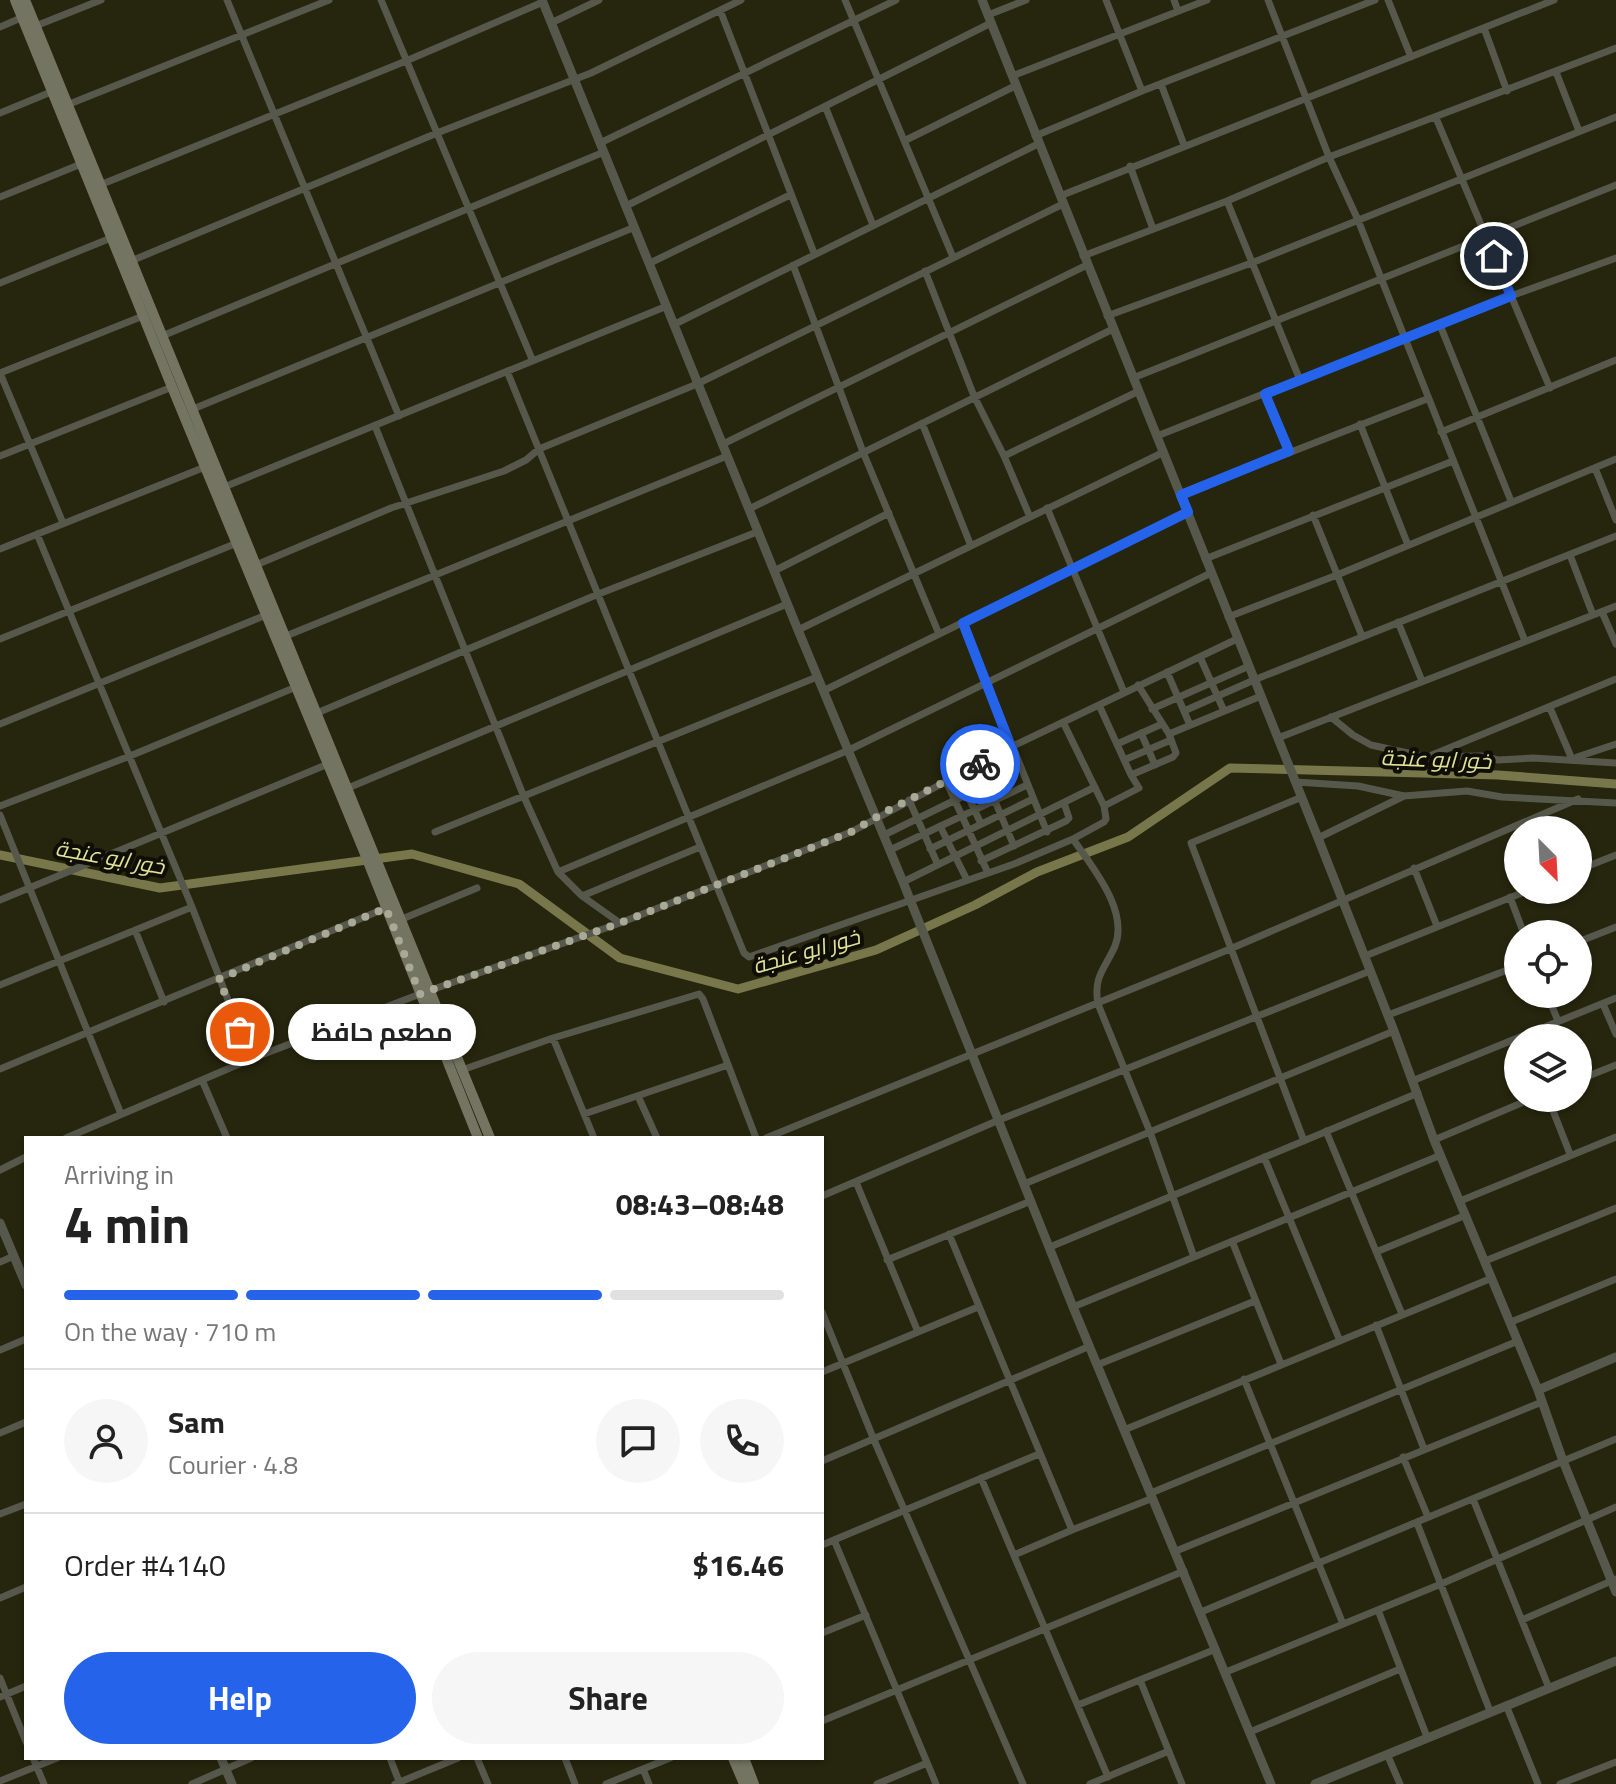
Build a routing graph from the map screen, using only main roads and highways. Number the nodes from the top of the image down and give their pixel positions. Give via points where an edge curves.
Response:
1 (15, 0) edge
2 (25, 0) edge
3 (32, 28) junction
4 (368, 848) junction
5 (375, 866) junction
6 (425, 993) junction
7 (477, 1136) edge
8 (489, 1136) edge
9 (734, 1760) edge
10 (745, 1760) edge
11 (744, 1784) edge
12 (754, 1784) edge

1 - 3 main road
2 - 3 main road
3 - 4 main road via 193,409
3 - 4 main road via 51,92 328,764
4 - 5 main road
5 - 6 main road via 386,908
5 - 6 main road via 402,919
6 - 7 main road
6 - 8 main road
9 - 11 main road
10 - 12 main road

